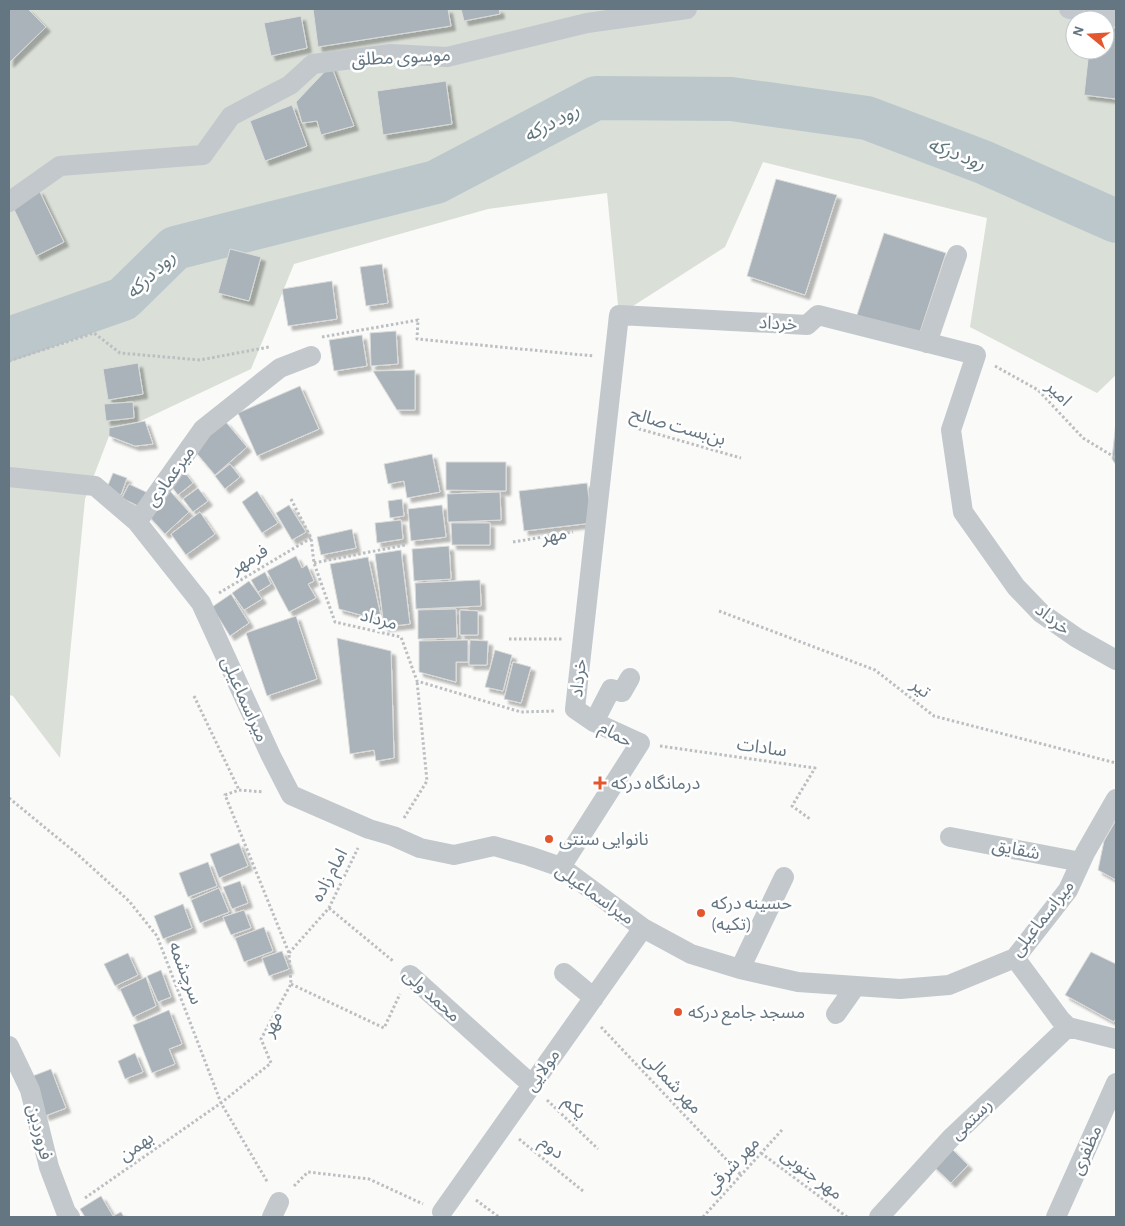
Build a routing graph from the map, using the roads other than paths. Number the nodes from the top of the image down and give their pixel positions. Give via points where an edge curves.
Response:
1 (687, 9) edge
2 (1069, 9) edge
3 (1116, 17) edge
4 (9, 202) edge
5 (957, 255) dead end
6 (927, 343) junction
7 (313, 347) road end
8 (9, 477) edge
9 (136, 522) junction
10 (1116, 660) edge
11 (630, 678) dead end
12 (575, 710) joint
13 (594, 722) junction
14 (1116, 799) edge
15 (950, 837) dead end
16 (1081, 862) junction
17 (561, 868) junction
18 (784, 878) dead end
19 (643, 928) junction
20 (1015, 958) junction
21 (740, 970) junction
22 (564, 973) dead end
23 (410, 975) road end
24 (855, 987) junction
25 (590, 1004) junction
26 (836, 1014) dead end
27 (1068, 1027) junction
28 (1116, 1039) edge
29 (9, 1046) edge
30 (1116, 1083) edge
31 (532, 1085) junction
32 (442, 1212) road end
33 (68, 1214) edge
34 (879, 1217) edge
35 (1056, 1217) edge

1 - 4 street, موسوی مطلق via 587,23 447,58 390,54 313,64 290,85 231,116 203,155 60,166
2 - 3 street
5 - 6 street
6 - 10 street, خرداد via 976,355 951,430 963,512 1016,587 1041,612
6 - 12 street, خرداد via 818,315 807,325 619,315
7 - 9 street, میرعمادی via 280,368 203,429
8 - 9 street, میراسماعیلی via 95,486
9 - 17 street, میراسماعیلی via 201,603 291,795 420,848 454,855 494,846
11 - 13 street via 622,692 612,689
12 - 13 street, حمام
13 - 17 street, حمام via 640,743
14 - 16 street, میراسماعیلی
15 - 16 street, شقایق
16 - 20 street, میراسماعیلی via 1068,890
17 - 19 street, میراسماعیلی
18 - 21 street
19 - 21 street, میراسماعیلی via 691,954
19 - 25 street, مولایی
20 - 24 street, میراسماعیلی via 949,985 900,989
20 - 27 street
21 - 24 street, میراسماعیلی via 798,982
22 - 25 street
23 - 31 street, محمد ولی
24 - 26 street
25 - 31 street, مولایی
27 - 28 street
27 - 34 street, رستمی via 951,1138
29 - 33 street, فروردین via 30,1090 49,1167
30 - 35 street, مظفری
31 - 32 street, مولایی

